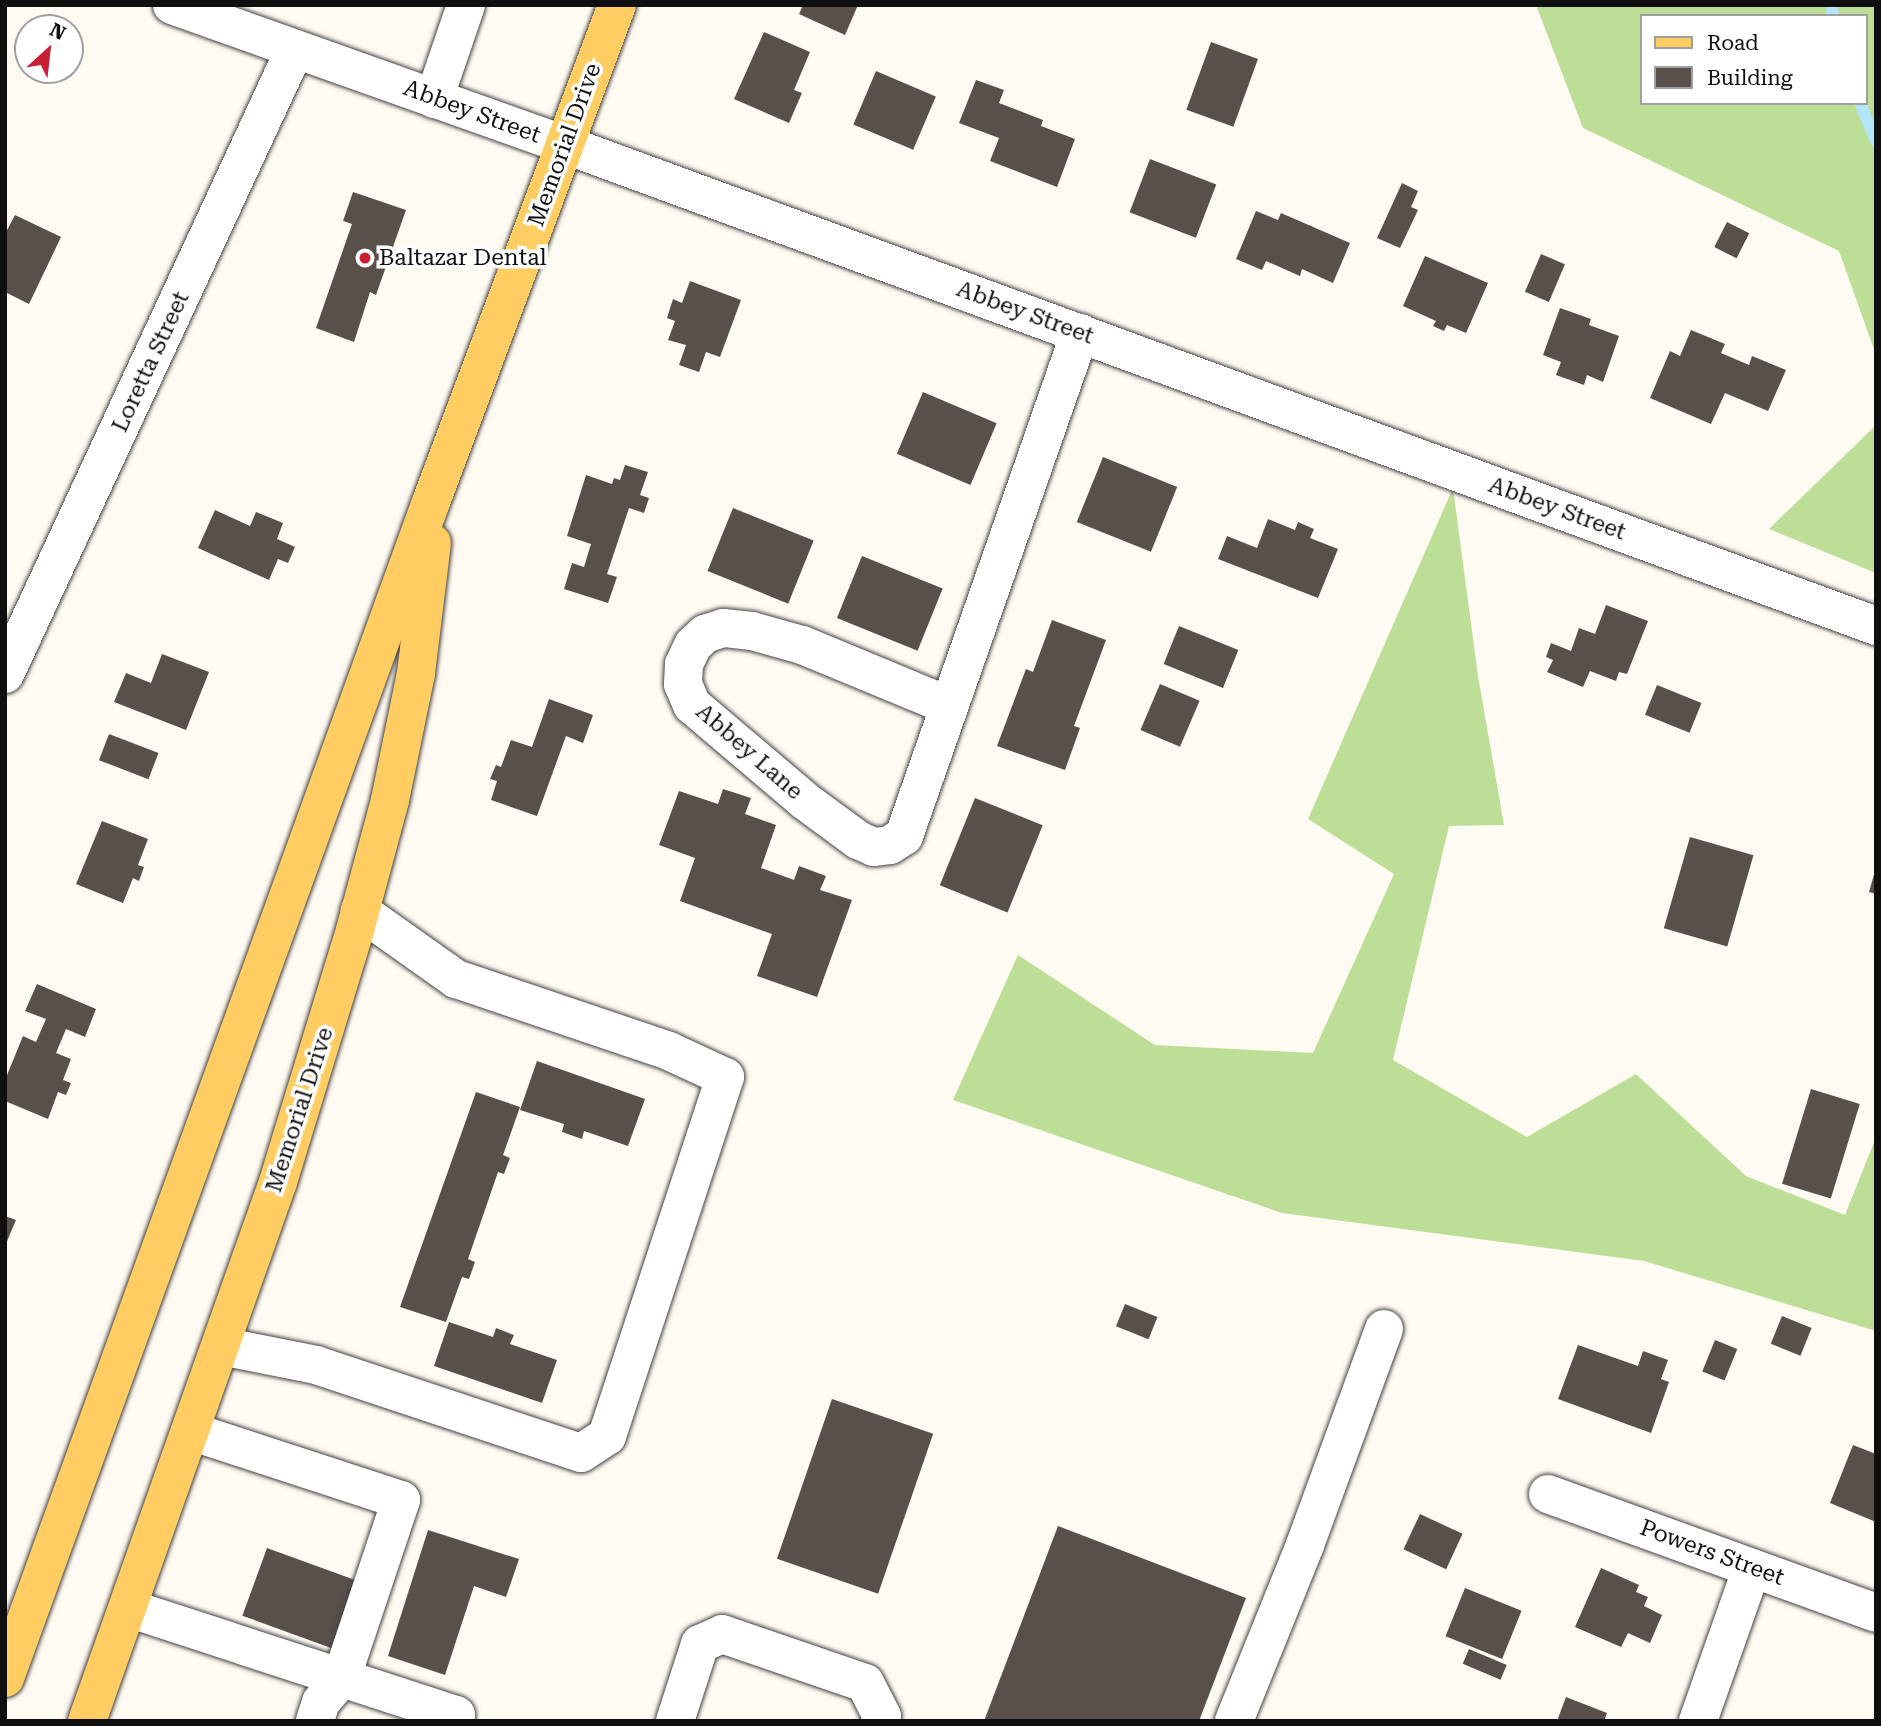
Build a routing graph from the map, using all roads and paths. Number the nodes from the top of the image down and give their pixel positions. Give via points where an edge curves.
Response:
1 (172, 5) edge
2 (466, 5) edge
3 (617, 5) edge
4 (265, 21) edge
5 (295, 49) junction
6 (434, 99) junction
7 (566, 145) junction
8 (1080, 333) junction
9 (439, 481) junction
10 (1876, 626) edge
11 (5, 674) edge
12 (947, 705) junction
13 (360, 911) junction
14 (1384, 1329) dead end
15 (221, 1346) junction
16 (190, 1431) junction
17 (1548, 1494) dead end
18 (1752, 1568) junction
19 (128, 1608) junction
20 (1876, 1612) edge
21 (5, 1678) edge
22 (341, 1679) junction
23 (88, 1721) edge
24 (315, 1721) edge
25 (454, 1721) edge
26 (675, 1721) edge
27 (880, 1721) edge
28 (1234, 1721) edge
29 (1698, 1721) edge

1 - 4 street, Abbey Street
2 - 6 street
3 - 7 main road, Memorial Drive
4 - 5 street, Abbey Street
5 - 6 street, Abbey Street
5 - 11 street, Loretta Street
6 - 7 street, Abbey Street
7 - 8 street, Abbey Street
7 - 9 main road, Memorial Drive
8 - 10 street, Abbey Street
8 - 12 street, Abbey Lane
9 - 13 main road, Memorial Drive via 416,673 390,800
9 - 21 main road, Memorial Drive
12 - 12 street, Abbey Lane via 802,645 752,631 723,628 705,634 693,645 684,664 683,684 692,705 805,801 874,847 890,845 904,836
13 - 15 main road, Memorial Drive via 278,1182
13 - 15 street via 456,979 669,1051 725,1077 607,1436 581,1453 316,1366
14 - 28 street
15 - 16 main road, Memorial Drive
16 - 19 main road, Memorial Drive
16 - 22 street via 401,1500
17 - 18 street, Powers Street
18 - 20 street, Powers Street
18 - 29 street
19 - 22 street
19 - 23 main road, Memorial Drive
22 - 24 street via 321,1702
22 - 25 street via 456,1715
26 - 27 street via 700,1644 722,1634 865,1683 882,1716

